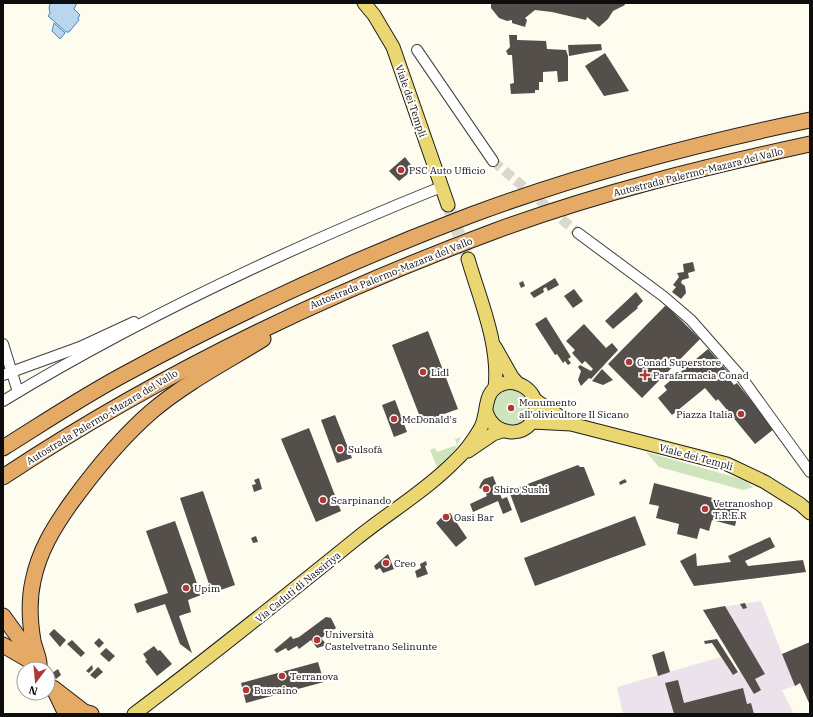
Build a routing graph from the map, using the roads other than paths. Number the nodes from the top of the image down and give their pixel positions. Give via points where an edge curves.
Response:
1 (364, 3) edge
2 (417, 50) dead end
3 (810, 120) edge
4 (810, 144) edge
5 (493, 161) tunnel mouth
6 (441, 187) junction
7 (448, 205) tunnel mouth
8 (578, 233) tunnel mouth
9 (468, 259) tunnel mouth
10 (398, 269) junction
11 (174, 307) junction
12 (492, 342) junction
13 (3, 344) edge
14 (8, 373) edge
15 (518, 384) junction
16 (495, 388) junction
17 (18, 392) junction
18 (535, 400) junction
19 (3, 402) edge
20 (486, 411) junction
21 (532, 422) junction
22 (571, 424) junction
23 (502, 431) junction
24 (3, 448) edge
25 (460, 456) junction
26 (810, 472) edge
27 (3, 477) edge
28 (810, 512) edge
29 (3, 616) edge
30 (3, 645) edge
31 (29, 661) edge
32 (35, 661) edge
33 (40, 661) edge
34 (56, 688) edge
35 (56, 694) edge
36 (87, 713) edge
37 (66, 714) edge
38 (134, 714) edge

1 - 6 main road, Viale dei Templi via 393,47
2 - 5 street
3 - 24 highway via 727,138 622,166 473,215 346,266 230,319 122,375
4 - 10 highway, Autostrada Palermo-Mazara del Vallo via 664,178 589,200 497,230
6 - 7 main road, Viale dei Templi
6 - 11 street via 326,236
8 - 26 street via 658,292 691,320 742,378
9 - 12 main road
10 - 27 highway, Autostrada Palermo-Mazara del Vallo via 294,314 184,368 110,410
10 - 33 highway via 382,280 296,319 186,386 152,411 100,464 52,530 39,559 32,582 31,610 33,640
11 - 14 street via 131,323 80,347
11 - 17 street
12 - 15 main road
12 - 16 main road via 496,372
13 - 14 street
14 - 17 street
15 - 16 main road via 506,383
15 - 18 main road via 529,390
16 - 20 main road via 489,395
17 - 19 street
18 - 21 main road via 535,415
18 - 22 main road
20 - 23 main road via 491,423
20 - 25 main road via 481,428
21 - 22 main road
21 - 23 main road via 518,431
22 - 28 main road, Viale dei Templi via 727,464 764,482
23 - 25 main road via 493,434
25 - 38 main road, Via Caduti di Nassiriya via 261,618
29 - 32 highway
30 - 31 highway
34 - 36 highway
35 - 37 highway

